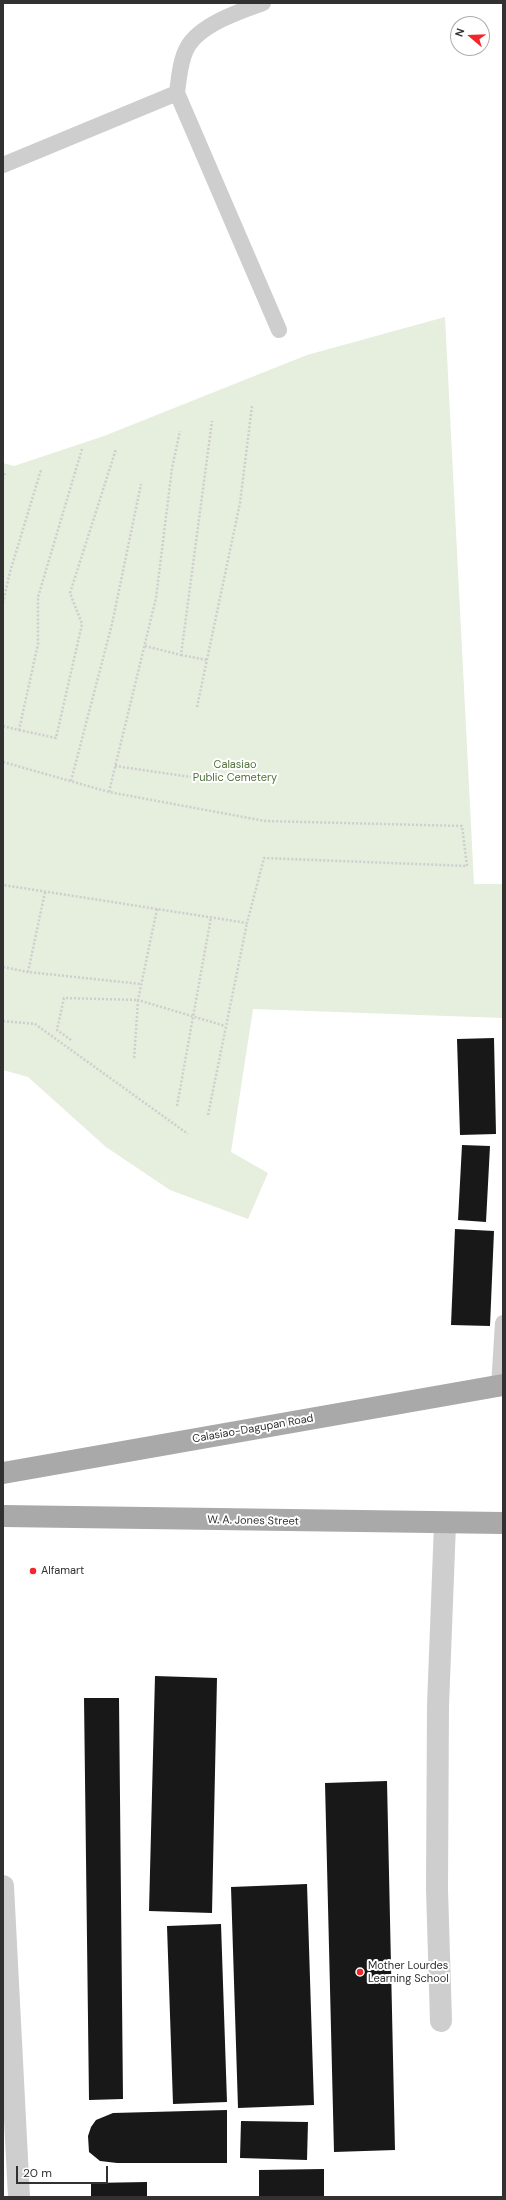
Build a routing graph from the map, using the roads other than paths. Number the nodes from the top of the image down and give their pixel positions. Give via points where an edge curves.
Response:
1 (262, 3) edge
2 (177, 93) junction
3 (3, 165) edge
4 (279, 330) dead end
5 (503, 1323) edge
6 (501, 1386) edge
7 (3, 1473) edge
8 (3, 1516) edge
9 (503, 1523) edge
10 (445, 1524) junction
11 (3, 1886) edge
12 (441, 2021) dead end
13 (19, 2197) edge

1 - 2 lane via 224,17 206,29 187,47
2 - 3 lane
2 - 4 lane
5 - 6 lane
6 - 7 main road, Calasiao-Dagupan Road
8 - 10 main road, W. A. Jones Street
9 - 10 main road, W. A. Jones Street
10 - 12 street via 438,1706 437,1889
11 - 13 street

